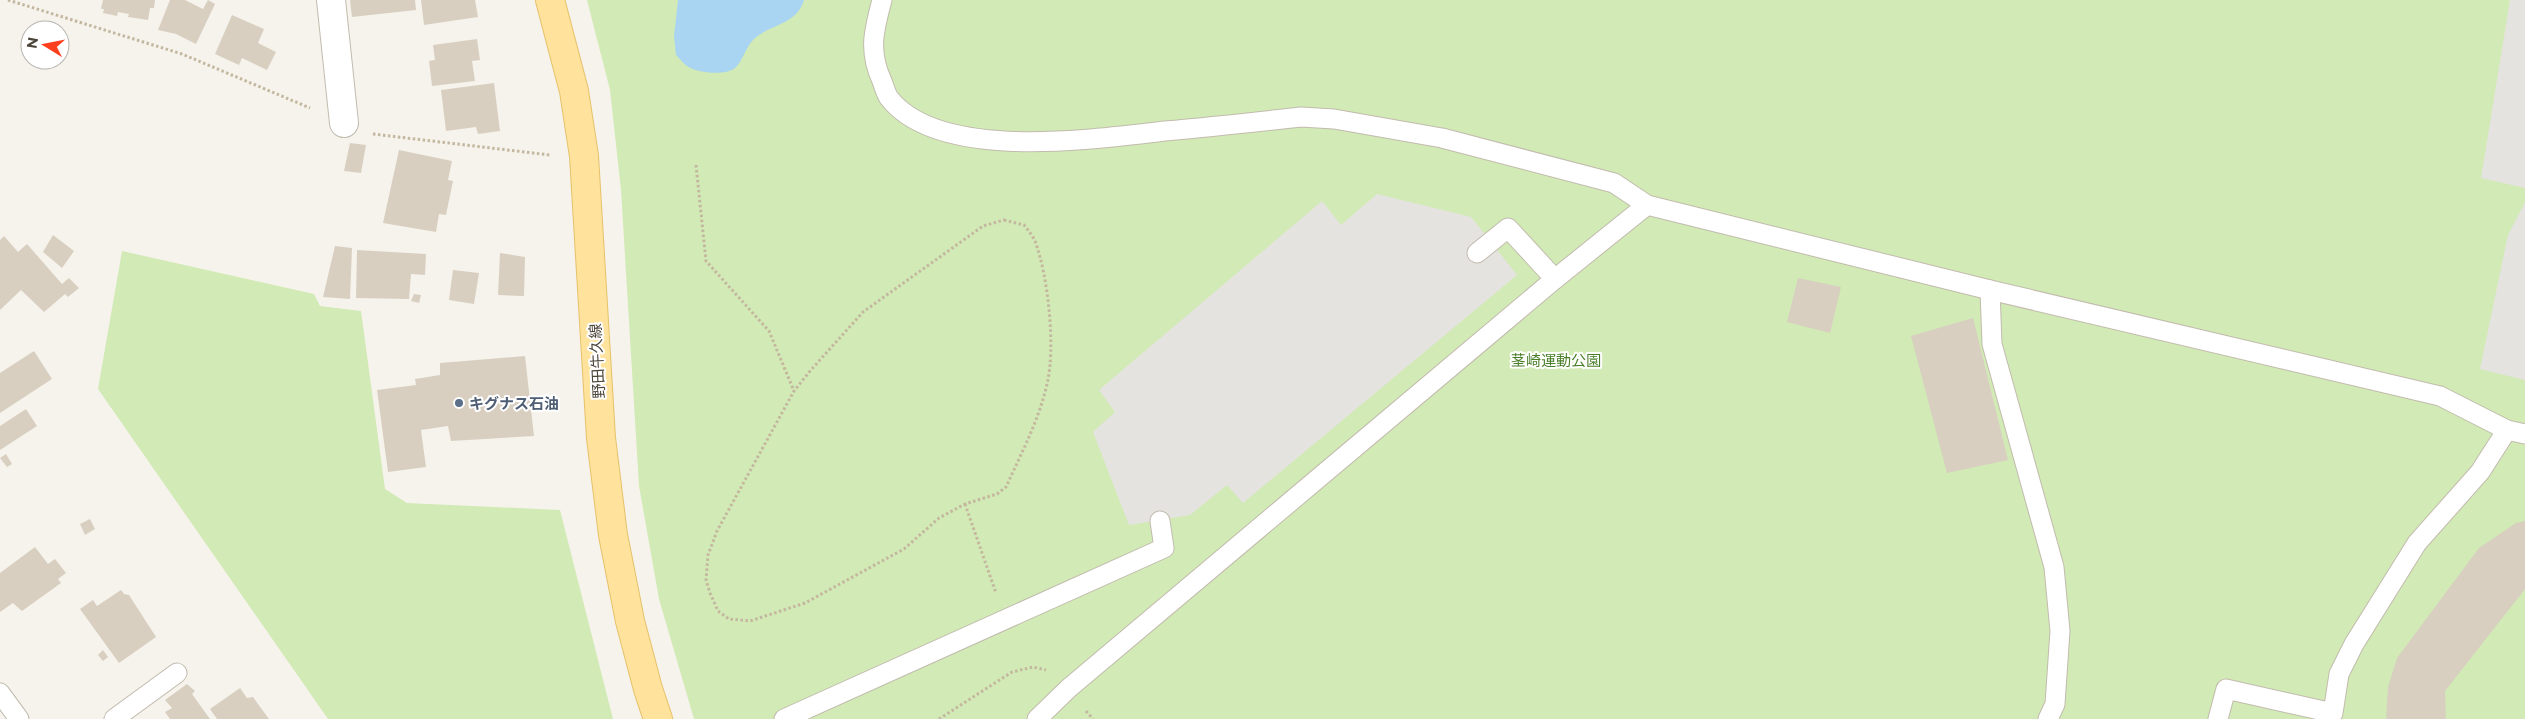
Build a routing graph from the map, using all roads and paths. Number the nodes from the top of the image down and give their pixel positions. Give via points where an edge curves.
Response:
1 (8, 0) edge
2 (331, 0) edge
3 (550, 0) edge
4 (882, 0) edge
5 (344, 123) junction
6 (584, 156) junction
7 (696, 165) dead end
8 (1647, 206) junction
9 (1477, 252) dead end
10 (1555, 279) junction
11 (1990, 290) junction
12 (794, 391) junction
13 (2516, 432) edge
14 (965, 504) junction
15 (1160, 521) dead end
16 (997, 593) dead end
17 (177, 673) dead end
18 (1069, 688) junction
19 (0, 693) edge
20 (2334, 716) edge
21 (19, 719) edge
22 (114, 719) edge
23 (658, 719) edge
24 (784, 719) edge
25 (939, 719) edge
26 (1037, 719) edge
27 (1093, 719) edge
28 (2048, 719) edge
29 (2218, 719) edge

1 - 5 path via 182,54
2 - 5 street
3 - 6 main road, 野田牛久線 via 574,91
4 - 8 lane via 872,38 876,68 889,98 920,123 949,133 1042,142 1301,118 1334,119 1442,138 1614,183
5 - 6 path via 363,133 534,155
6 - 23 main road, 野田牛久線 via 601,438 613,535 630,621
7 - 12 path via 706,261 769,331
8 - 10 lane
8 - 11 lane
9 - 10 lane via 1508,228
10 - 18 lane
11 - 13 lane via 2440,396
11 - 28 lane via 1992,344 2054,567 2060,631 2055,704
12 - 14 path via 717,531 708,555 706,580 710,593 718,611 730,619 750,621 805,603 904,549 939,518
12 - 14 path via 863,312 984,226 1004,220 1024,225 1034,240 1046,286 1050,351 1048,383 1038,416 1006,487 997,494
13 - 20 lane via 2417,544 2354,644 2339,674
14 - 16 path
15 - 24 lane via 1164,548
17 - 22 lane
18 - 25 path via 1053,672 1033,667 1012,672
18 - 26 lane
18 - 27 path
19 - 21 lane
20 - 29 lane via 2226,689

